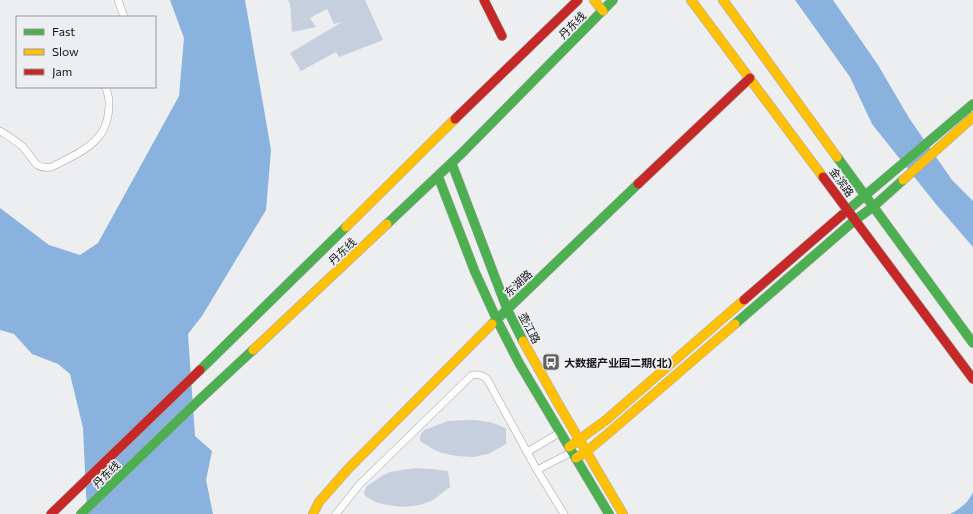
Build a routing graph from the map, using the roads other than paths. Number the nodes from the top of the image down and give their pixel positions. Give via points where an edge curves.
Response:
1 (118, 0) edge
2 (484, 0) edge
3 (578, 0) edge
4 (594, 0) edge
5 (613, 0) edge
6 (692, 0) edge
7 (723, 0) edge
8 (603, 10) junction
9 (124, 16) edge
10 (502, 36) dead end
11 (750, 78) junction
12 (106, 88) edge
13 (973, 104) edge
14 (973, 117) edge
15 (0, 131) edge
16 (452, 164) junction
17 (438, 176) junction
18 (865, 196) junction
19 (873, 207) junction
20 (848, 210) junction
21 (855, 220) junction
22 (507, 309) junction
23 (497, 320) junction
24 (973, 343) edge
25 (973, 379) edge
26 (561, 432) junction
27 (579, 439) junction
28 (587, 451) junction
29 (526, 452) junction
30 (572, 452) junction
31 (537, 470) junction
32 (52, 513) edge
33 (81, 514) edge
34 (313, 514) edge
35 (336, 514) edge
36 (564, 514) edge
37 (609, 514) edge
38 (624, 514) edge

1 - 9 street
2 - 10 main road
3 - 32 main road, 丹东线
4 - 8 main road
5 - 8 main road, 丹东线
6 - 11 main road, 金滨路
7 - 18 main road, 金滨路
8 - 16 main road, 丹东线
11 - 20 main road, 金滨路
11 - 22 main road, 东湖路
12 - 15 street via 109,101 107,121 99,137 94,143 52,167 40,167 24,148
13 - 18 main road
14 - 19 main road
16 - 17 main road, 丹东线
16 - 22 main road, 壶江路
17 - 23 main road
17 - 33 main road, 丹东线
18 - 19 main road, 金滨路
18 - 20 main road
19 - 21 main road
19 - 24 main road, 金滨路
20 - 21 main road, 金滨路
20 - 27 main road via 606,420
21 - 25 main road, 金滨路
21 - 28 main road
22 - 23 main road, 东湖路
22 - 27 main road, 壶江路
23 - 26 main road via 519,363
23 - 34 main road, 东湖路 via 348,469 319,502
26 - 29 street
26 - 30 main road
27 - 28 main road, 壶江路
27 - 30 main road
28 - 30 main road
28 - 38 main road, 壶江路
29 - 31 street
29 - 35 street via 487,379 477,374 472,375 359,485
30 - 31 street
30 - 37 main road
31 - 36 street

